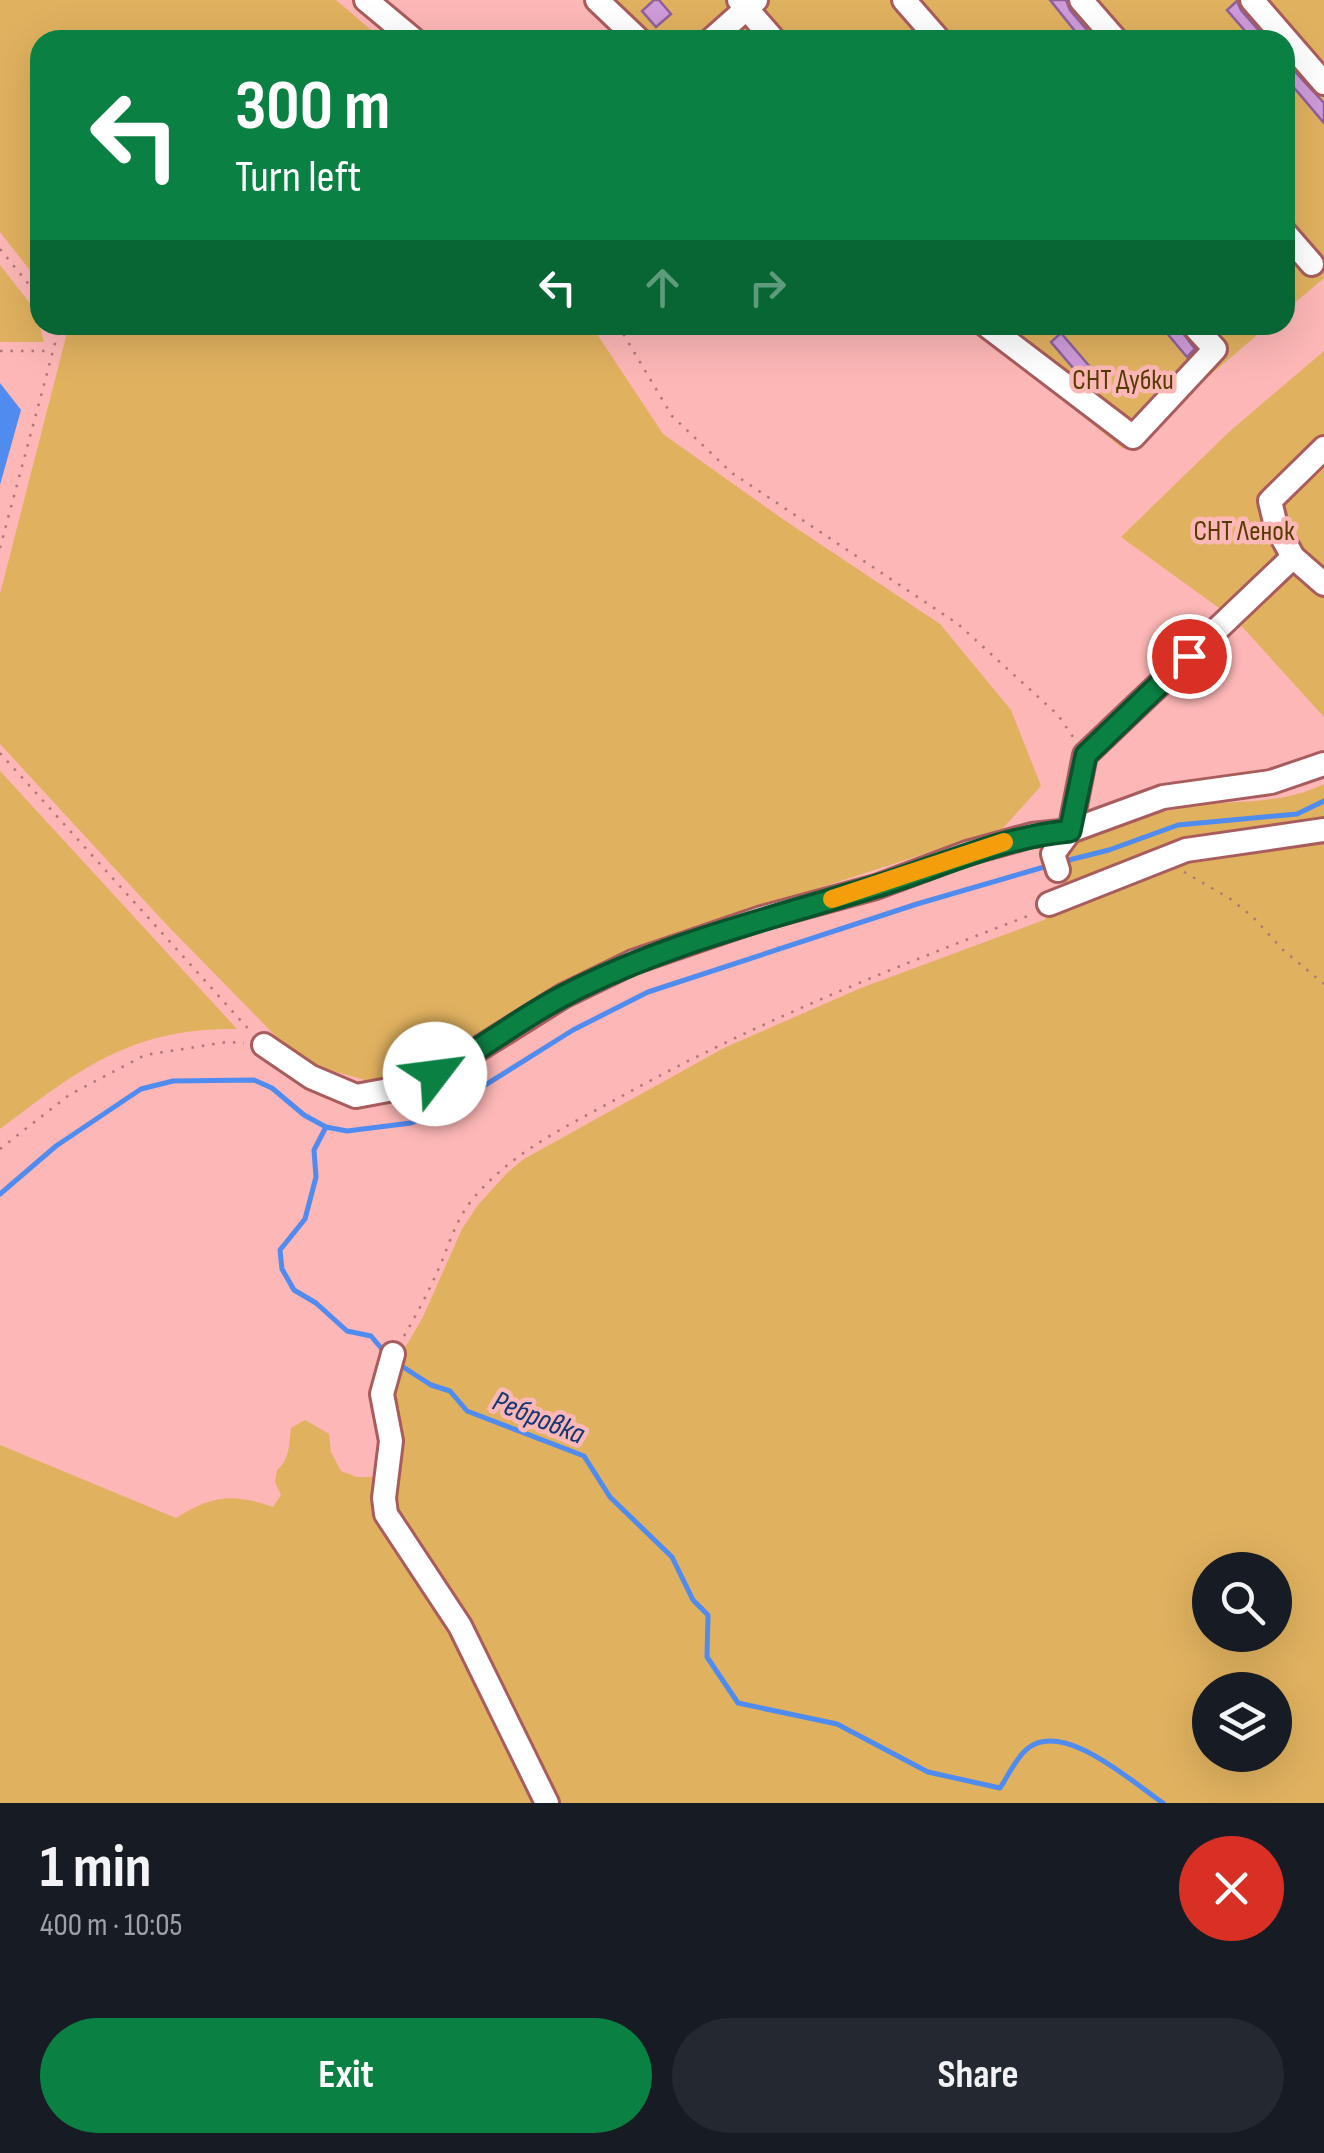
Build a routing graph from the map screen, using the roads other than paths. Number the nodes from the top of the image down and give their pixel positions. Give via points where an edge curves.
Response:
1 (366, 0) edge
2 (596, 0) edge
3 (904, 0) edge
4 (1081, 0) edge
5 (1252, 0) edge
6 (747, 3) edge
7 (402, 30) edge
8 (628, 30) edge
9 (721, 30) edge
10 (767, 30) edge
11 (930, 30) edge
12 (1107, 30) edge
13 (1278, 30) edge
14 (1295, 50) edge
15 (1324, 84) edge
16 (1295, 244) edge
17 (1312, 264) dead end
18 (999, 335) edge
19 (1202, 335) edge
20 (1324, 448) edge
21 (1293, 557) junction
22 (1324, 584) edge
23 (1324, 764) edge
24 (1324, 830) edge
25 (1070, 831) junction
26 (1055, 862) dead end
27 (1049, 904) road end
28 (264, 1045) road end
29 (389, 1364) road end
30 (547, 1803) edge

1 - 7 street
2 - 8 street
3 - 11 street
4 - 12 street
5 - 13 street
6 - 9 street
6 - 10 street
14 - 15 street
16 - 17 street
18 - 19 street via 1133,437 1215,349
20 - 21 street via 1270,501
21 - 22 street
21 - 25 street via 1086,755
23 - 25 street via 1271,782 1163,797
24 - 27 street via 1186,850
25 - 26 street
25 - 28 street via 1032,834 967,853 633,962 410,1086 356,1096
29 - 30 street via 382,1394 391,1441 386,1514 460,1626

